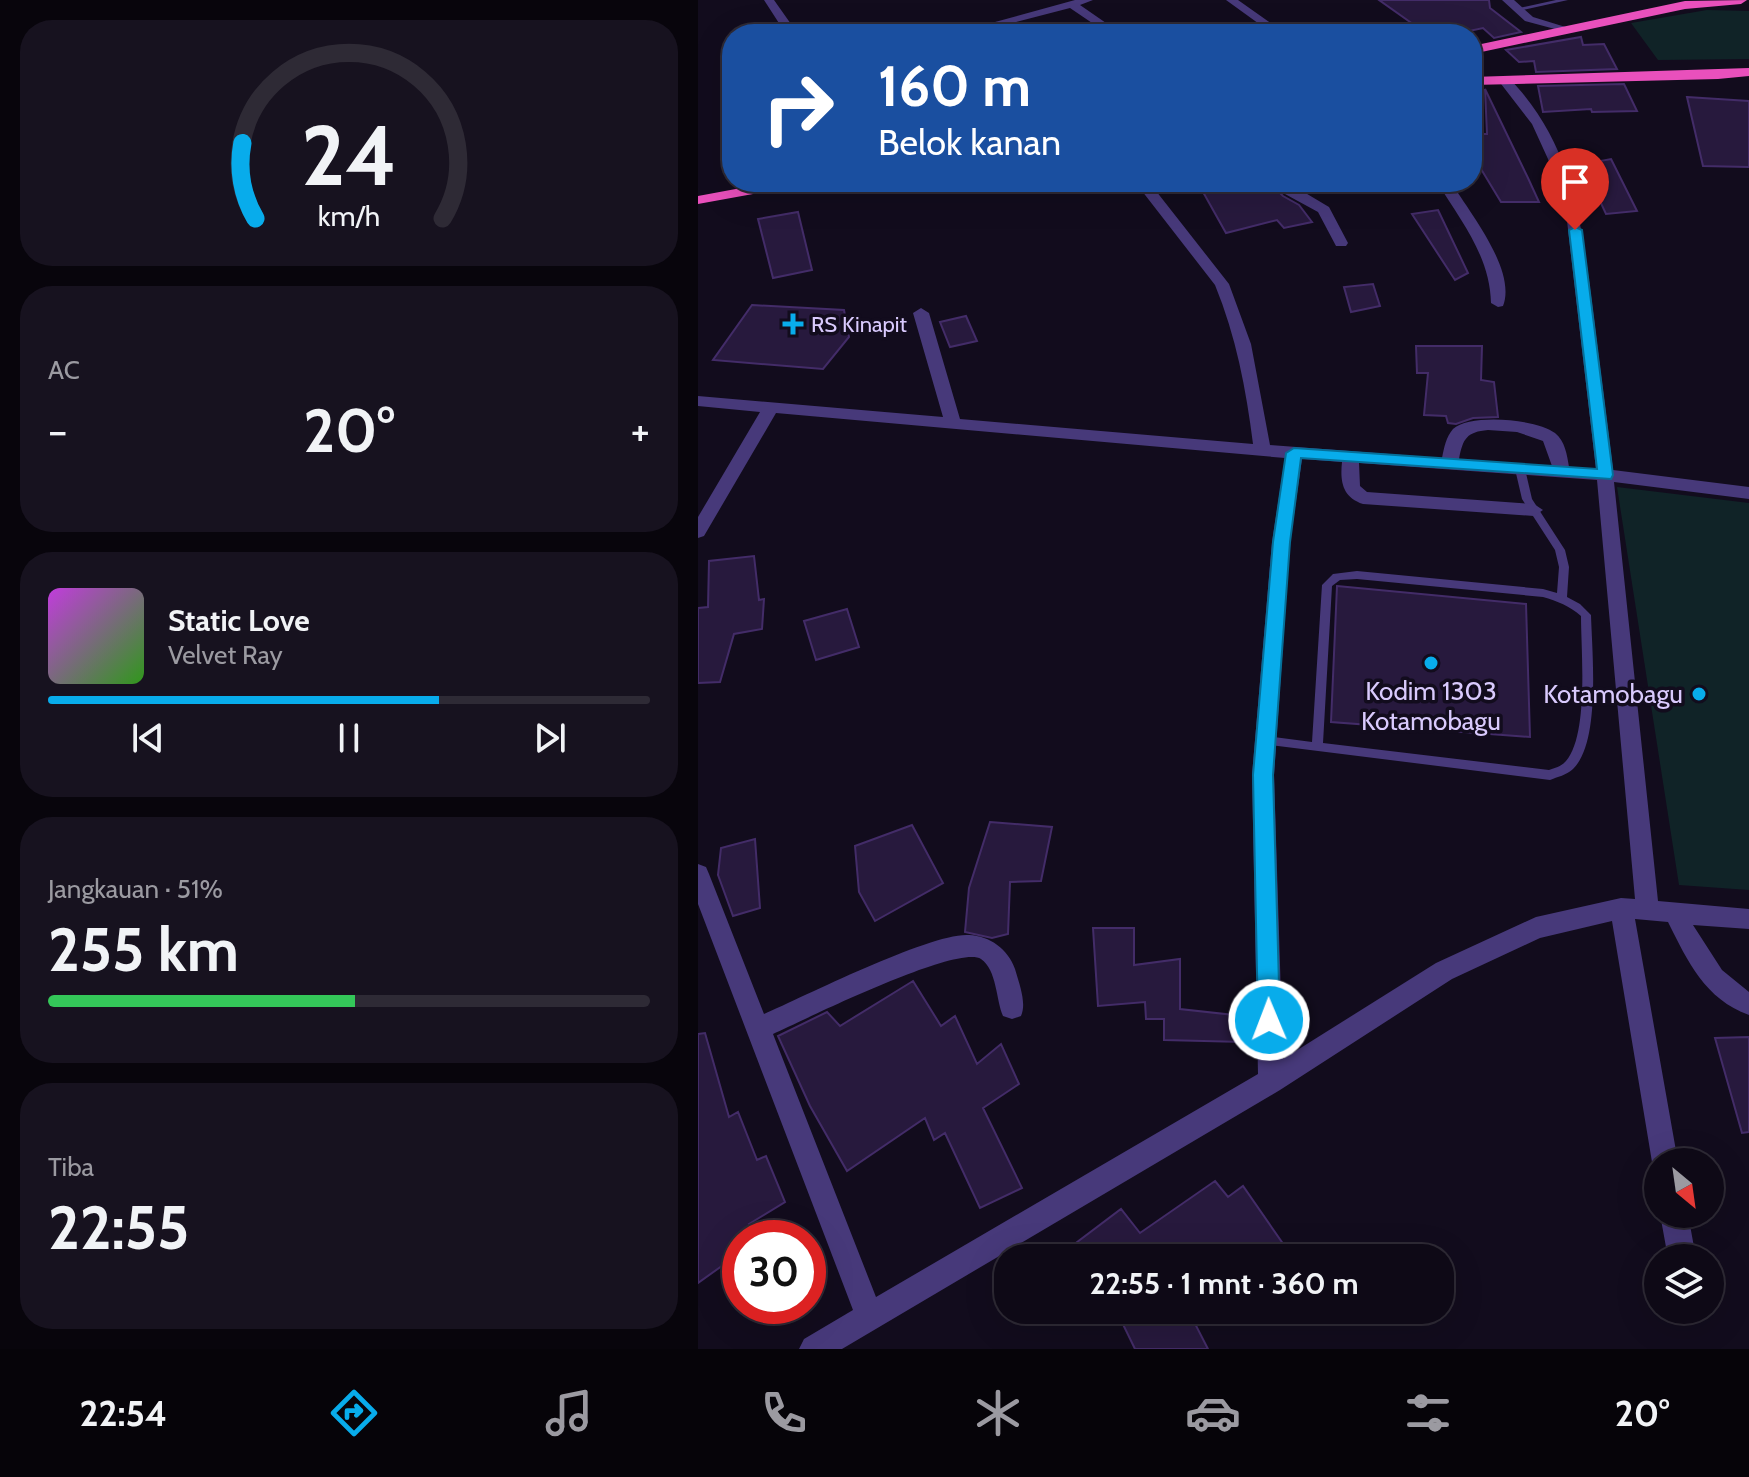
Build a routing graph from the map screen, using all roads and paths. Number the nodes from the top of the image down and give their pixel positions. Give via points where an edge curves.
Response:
1 (769, 0) edge
2 (1025, 0) edge
3 (1088, 0) edge
4 (1231, 0) edge
5 (1507, 0) edge
6 (1565, 0) edge
7 (1741, 0) edge
8 (1681, 2) edge
9 (1071, 4) junction
10 (1518, 9) junction
11 (1040, 10) junction
12 (1529, 19) junction
13 (785, 24) edge
14 (992, 24) edge
15 (1101, 24) edge
16 (1266, 24) edge
17 (1566, 29) junction
18 (1531, 36) junction
19 (1482, 48) edge
20 (1749, 72) edge
21 (1504, 80) junction
22 (1482, 81) edge
23 (741, 192) edge
24 (1150, 192) edge
25 (1292, 192) edge
26 (1451, 192) edge
27 (698, 200) edge
28 (1341, 243) dead end
29 (1498, 303) dead end
30 (921, 313) dead end
31 (698, 401) edge
32 (771, 407) junction
33 (952, 421) junction
34 (1262, 449) junction
35 (1294, 453) junction
36 (1351, 457) junction
37 (1449, 464) junction
38 (1520, 469) junction
39 (1562, 472) junction
40 (1605, 475) junction
41 (1749, 493) edge
42 (1534, 510) junction
43 (698, 532) edge
44 (1562, 598) junction
45 (1266, 741) junction
46 (1317, 747) junction
47 (698, 874) edge
48 (1634, 908) junction
49 (1675, 912) junction
50 (1749, 919) edge
51 (1749, 1004) edge
52 (1012, 1008) dead end
53 (757, 1029) junction
54 (1271, 1081) junction
55 (1663, 1148) edge
56 (870, 1317) junction
57 (814, 1349) edge

1 - 13 street
2 - 11 street
3 - 9 street
4 - 16 street
5 - 10 street
6 - 10 lane
7 - 8 highway
8 - 17 highway
9 - 11 street
9 - 15 street
10 - 12 street
11 - 14 street
12 - 17 street
12 - 18 street
17 - 18 highway
18 - 19 highway
20 - 21 highway
21 - 22 highway
21 - 40 street via 1533,114 1573,212
23 - 27 highway
24 - 34 street via 1231,303
25 - 28 street via 1324,210
26 - 29 street via 1495,272
30 - 33 street
31 - 32 street
32 - 33 street
32 - 43 street
33 - 34 street
34 - 35 street
35 - 36 street
35 - 45 street via 1281,542
36 - 37 street
36 - 42 street via 1349,485 1363,498
37 - 38 street
37 - 39 street via 1462,430 1477,425 1514,427 1550,437
38 - 39 street
38 - 42 lane
39 - 40 street
40 - 41 street
40 - 48 street
42 - 44 lane via 1560,550
44 - 46 lane via 1337,577 1327,585
44 - 46 lane via 1586,615 1587,700 1579,749 1570,765 1550,775
45 - 46 lane
45 - 54 street
47 - 53 street
48 - 49 street
48 - 54 street via 1536,928 1444,971
48 - 55 street
49 - 50 street
49 - 51 street via 1720,986
52 - 53 street via 1002,967 988,950 967,945 921,957
53 - 56 street
54 - 56 street
56 - 57 street

